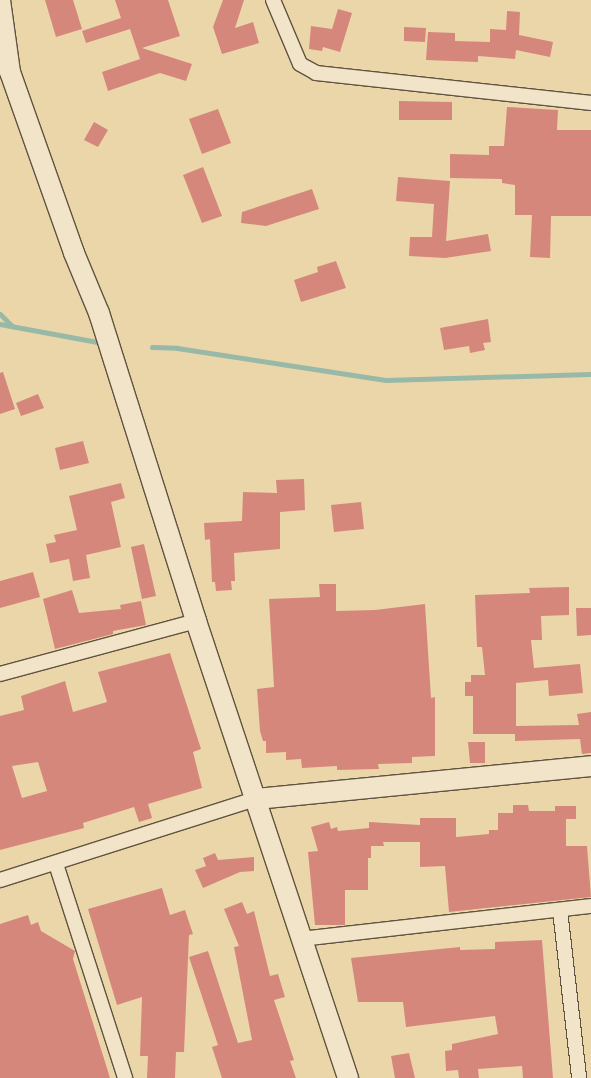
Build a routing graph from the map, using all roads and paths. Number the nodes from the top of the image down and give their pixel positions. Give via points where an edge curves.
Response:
1 (0, 0) edge
2 (273, 0) edge
3 (591, 103) edge
4 (196, 621) junction
5 (0, 674) edge
6 (591, 766) edge
7 (256, 799) junction
8 (56, 864) junction
9 (0, 880) edge
10 (591, 906) edge
11 (560, 910) junction
12 (301, 939) junction
13 (125, 1078) edge
14 (348, 1078) edge
15 (579, 1078) edge

1 - 4 street via 10,72 74,253 99,313
2 - 3 street via 300,64 316,73
4 - 5 street
4 - 7 street
6 - 7 street
7 - 8 street
7 - 12 street
8 - 9 street
8 - 13 street
10 - 11 street
11 - 12 street
11 - 15 street
12 - 14 street

